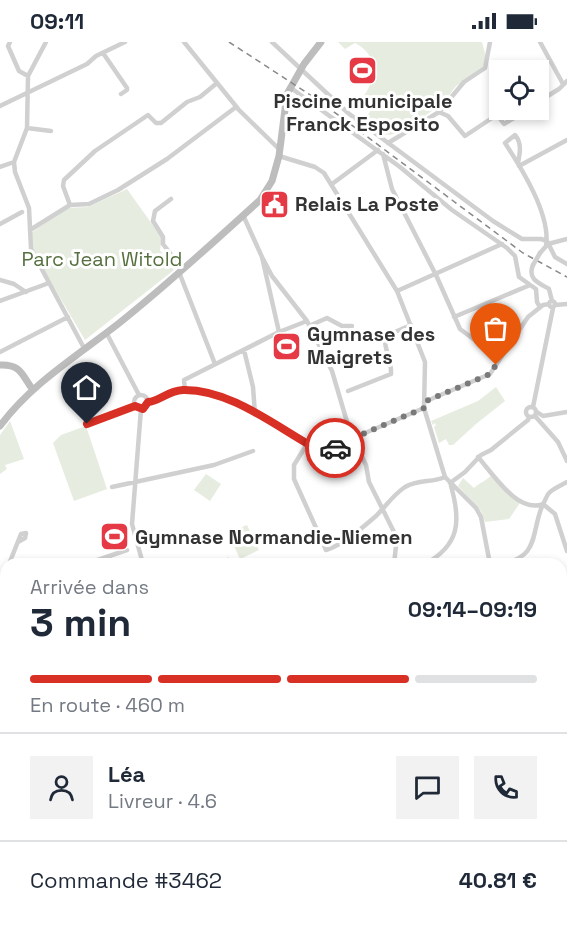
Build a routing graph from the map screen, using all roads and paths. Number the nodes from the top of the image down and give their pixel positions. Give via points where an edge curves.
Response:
1 (10, 42) edge
2 (46, 42) edge
3 (125, 42) edge
4 (184, 42) edge
5 (272, 42) edge
6 (321, 42) edge
7 (490, 42) edge
8 (540, 42) edge
9 (103, 53) junction
10 (301, 68) junction
11 (28, 76) junction
12 (217, 83) junction
13 (565, 83) edge
14 (291, 88) junction
15 (27, 94) junction
16 (121, 94) dead end
17 (549, 96) edge
18 (0, 106) edge
19 (236, 107) junction
20 (439, 112) junction
21 (489, 120) edge
22 (27, 128) junction
23 (51, 131) dead end
24 (567, 140) edge
25 (388, 143) junction
26 (381, 152) junction
27 (280, 153) junction
28 (14, 162) junction
29 (518, 164) junction
30 (0, 167) edge
31 (332, 184) junction
32 (171, 199) dead end
33 (70, 205) junction
34 (22, 212) dead end
35 (243, 215) junction
36 (0, 224) edge
37 (30, 230) junction
38 (567, 239) edge
39 (502, 244) junction
40 (547, 244) junction
41 (262, 257) junction
42 (567, 264) edge
43 (180, 271) junction
44 (436, 275) junction
45 (0, 280) edge
46 (49, 283) junction
47 (530, 285) junction
48 (397, 291) junction
49 (26, 292) junction
50 (0, 301) edge
51 (567, 304) edge
52 (552, 305) junction
53 (540, 307) junction
54 (68, 317) junction
55 (454, 317) junction
56 (308, 323) junction
57 (352, 326) dead end
58 (411, 326) junction
59 (106, 332) junction
60 (279, 332) junction
61 (84, 348) junction
62 (244, 350) junction
63 (0, 352) edge
64 (500, 359) junction
65 (215, 364) junction
66 (0, 365) edge
67 (36, 387) junction
68 (185, 390) junction
69 (348, 391) dead end
70 (139, 395) junction
71 (148, 402) junction
72 (424, 402) junction
73 (135, 406) junction
74 (532, 407) junction
75 (424, 408) junction
76 (141, 409) junction
77 (567, 412) edge
78 (255, 414) junction
79 (534, 415) junction
80 (87, 424) dead end
81 (0, 426) edge
82 (353, 439) junction
83 (308, 444) junction
84 (320, 450) junction
85 (253, 451) dead end
86 (478, 457) junction
87 (309, 459) dead end
88 (567, 461) edge
89 (445, 477) junction
90 (567, 482) edge
91 (134, 483) junction
92 (450, 483) junction
93 (112, 487) dead end
94 (543, 504) junction
95 (381, 509) junction
96 (18, 542) dead end
97 (127, 550) dead end
98 (567, 550) edge
99 (11, 558) edge
100 (103, 558) edge
101 (141, 558) edge
102 (395, 558) edge
103 (433, 558) edge
104 (489, 558) edge
105 (520, 558) edge

1 - 11 street via 8,46 19,71
2 - 11 street
3 - 9 street
4 - 12 street
5 - 10 street
6 - 10 main road
7 - 20 street via 485,68 464,82
8 - 13 street
9 - 15 street
9 - 16 street via 127,88
10 - 14 main road
10 - 25 street via 329,97
11 - 15 street
12 - 19 street
12 - 33 street via 160,123 148,115 95,151 64,180
13 - 17 street
14 - 26 street
14 - 27 main road via 286,98
15 - 18 street
15 - 22 street
19 - 27 street
19 - 33 street via 118,190 89,204
20 - 21 street via 448,116 465,136
20 - 25 street
22 - 23 street
22 - 28 street
24 - 29 street
25 - 40 street via 519,238
26 - 31 street
26 - 39 street via 452,210
26 - 44 street via 392,189
27 - 31 street via 315,167
27 - 35 main road via 267,191
28 - 30 street
28 - 37 street via 29,208
29 - 29 street via 505,144 515,135 519,140
29 - 40 street via 537,201 548,234
31 - 48 street
32 - 43 street via 155,212 153,221
33 - 37 street
34 - 36 street
35 - 41 street
35 - 43 main road
37 - 46 street via 31,249
38 - 40 street
39 - 44 street
39 - 47 street via 515,256 519,277
40 - 42 street via 557,260
40 - 52 street, bridge via 531,271 532,277 550,290
41 - 56 street
41 - 60 street
43 - 59 main road
43 - 65 street
44 - 48 street
44 - 55 street
45 - 49 street
46 - 49 street
46 - 54 street
47 - 53 street via 536,289
47 - 55 street
48 - 58 street
49 - 50 street
51 - 52 street
52 - 53 street
52 - 74 street
53 - 64 street via 526,320
54 - 61 street
54 - 63 street
55 - 64 street via 467,336
56 - 57 street via 327,318 342,326
56 - 60 street
56 - 82 street via 332,371
58 - 69 street via 385,338 391,374
58 - 72 street via 425,362
59 - 61 main road
59 - 70 street
60 - 62 street
61 - 67 main road
62 - 65 street
62 - 78 street
64 - 72 street via 490,374
65 - 68 street via 184,380
66 - 67 main road via 16,368
67 - 81 main road
68 - 71 street
68 - 78 street via 222,396
70 - 71 street
70 - 73 street
71 - 76 street
72 - 75 street
73 - 76 street
73 - 80 street
74 - 79 street
74 - 79 street via 526,412
75 - 82 street
75 - 89 street
76 - 91 street
77 - 79 street
78 - 83 street
79 - 86 street
79 - 88 street via 558,442
82 - 84 street via 331,450
82 - 95 street
83 - 84 street
83 - 95 street via 294,465 294,479 326,550 343,542
84 - 87 street via 320,454
85 - 91 street via 214,465
86 - 92 street
86 - 94 street via 521,502
89 - 92 street
89 - 95 street via 411,484
90 - 94 street via 550,491
91 - 93 street
91 - 101 street via 132,524
92 - 103 street via 458,522 449,545
92 - 104 street via 481,517
94 - 98 street via 555,514
94 - 105 street via 532,543
95 - 102 street via 395,534
96 - 99 street
97 - 100 street

